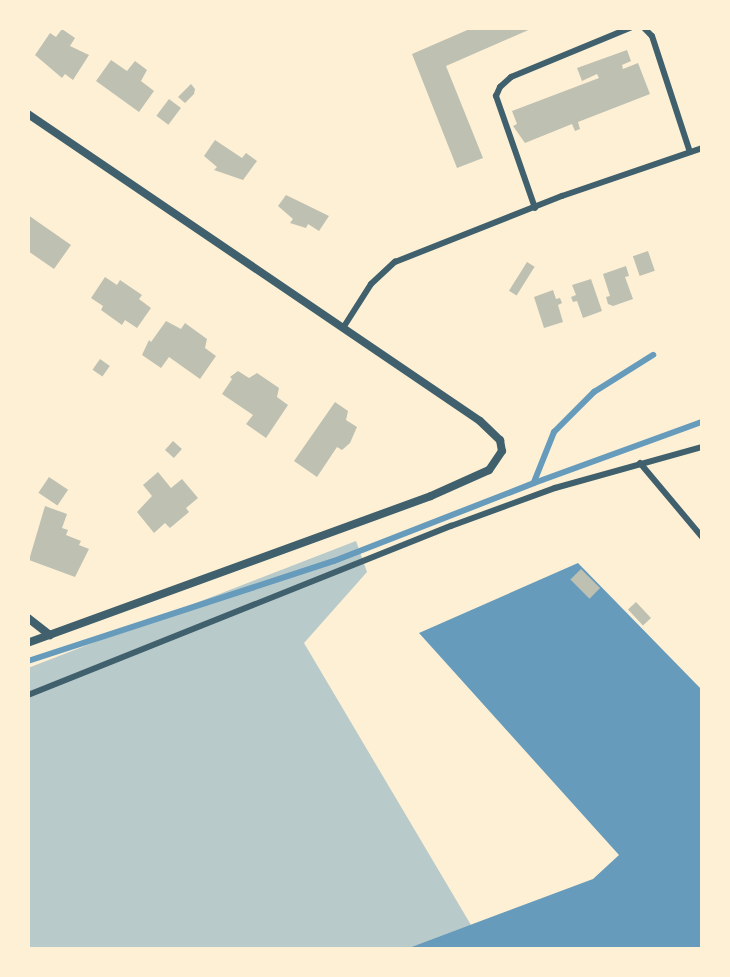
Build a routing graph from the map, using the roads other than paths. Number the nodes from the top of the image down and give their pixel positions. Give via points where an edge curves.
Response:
1 (630, 28) edge
2 (644, 28) edge
3 (28, 114) edge
4 (702, 148) edge
5 (690, 152) junction
6 (535, 208) junction
7 (343, 328) junction
8 (702, 447) edge
9 (640, 463) junction
10 (702, 537) edge
11 (28, 618) edge
12 (50, 635) junction
13 (28, 643) edge
14 (28, 695) edge

1 - 6 lane via 511,77 500,87 496,96
2 - 5 lane via 652,36
3 - 7 street
4 - 5 lane
5 - 6 lane
6 - 7 lane via 395,262 371,284
7 - 12 street via 500,440 502,451 489,470
8 - 9 lane
9 - 10 lane
9 - 14 lane via 451,526
11 - 12 street
12 - 13 street

